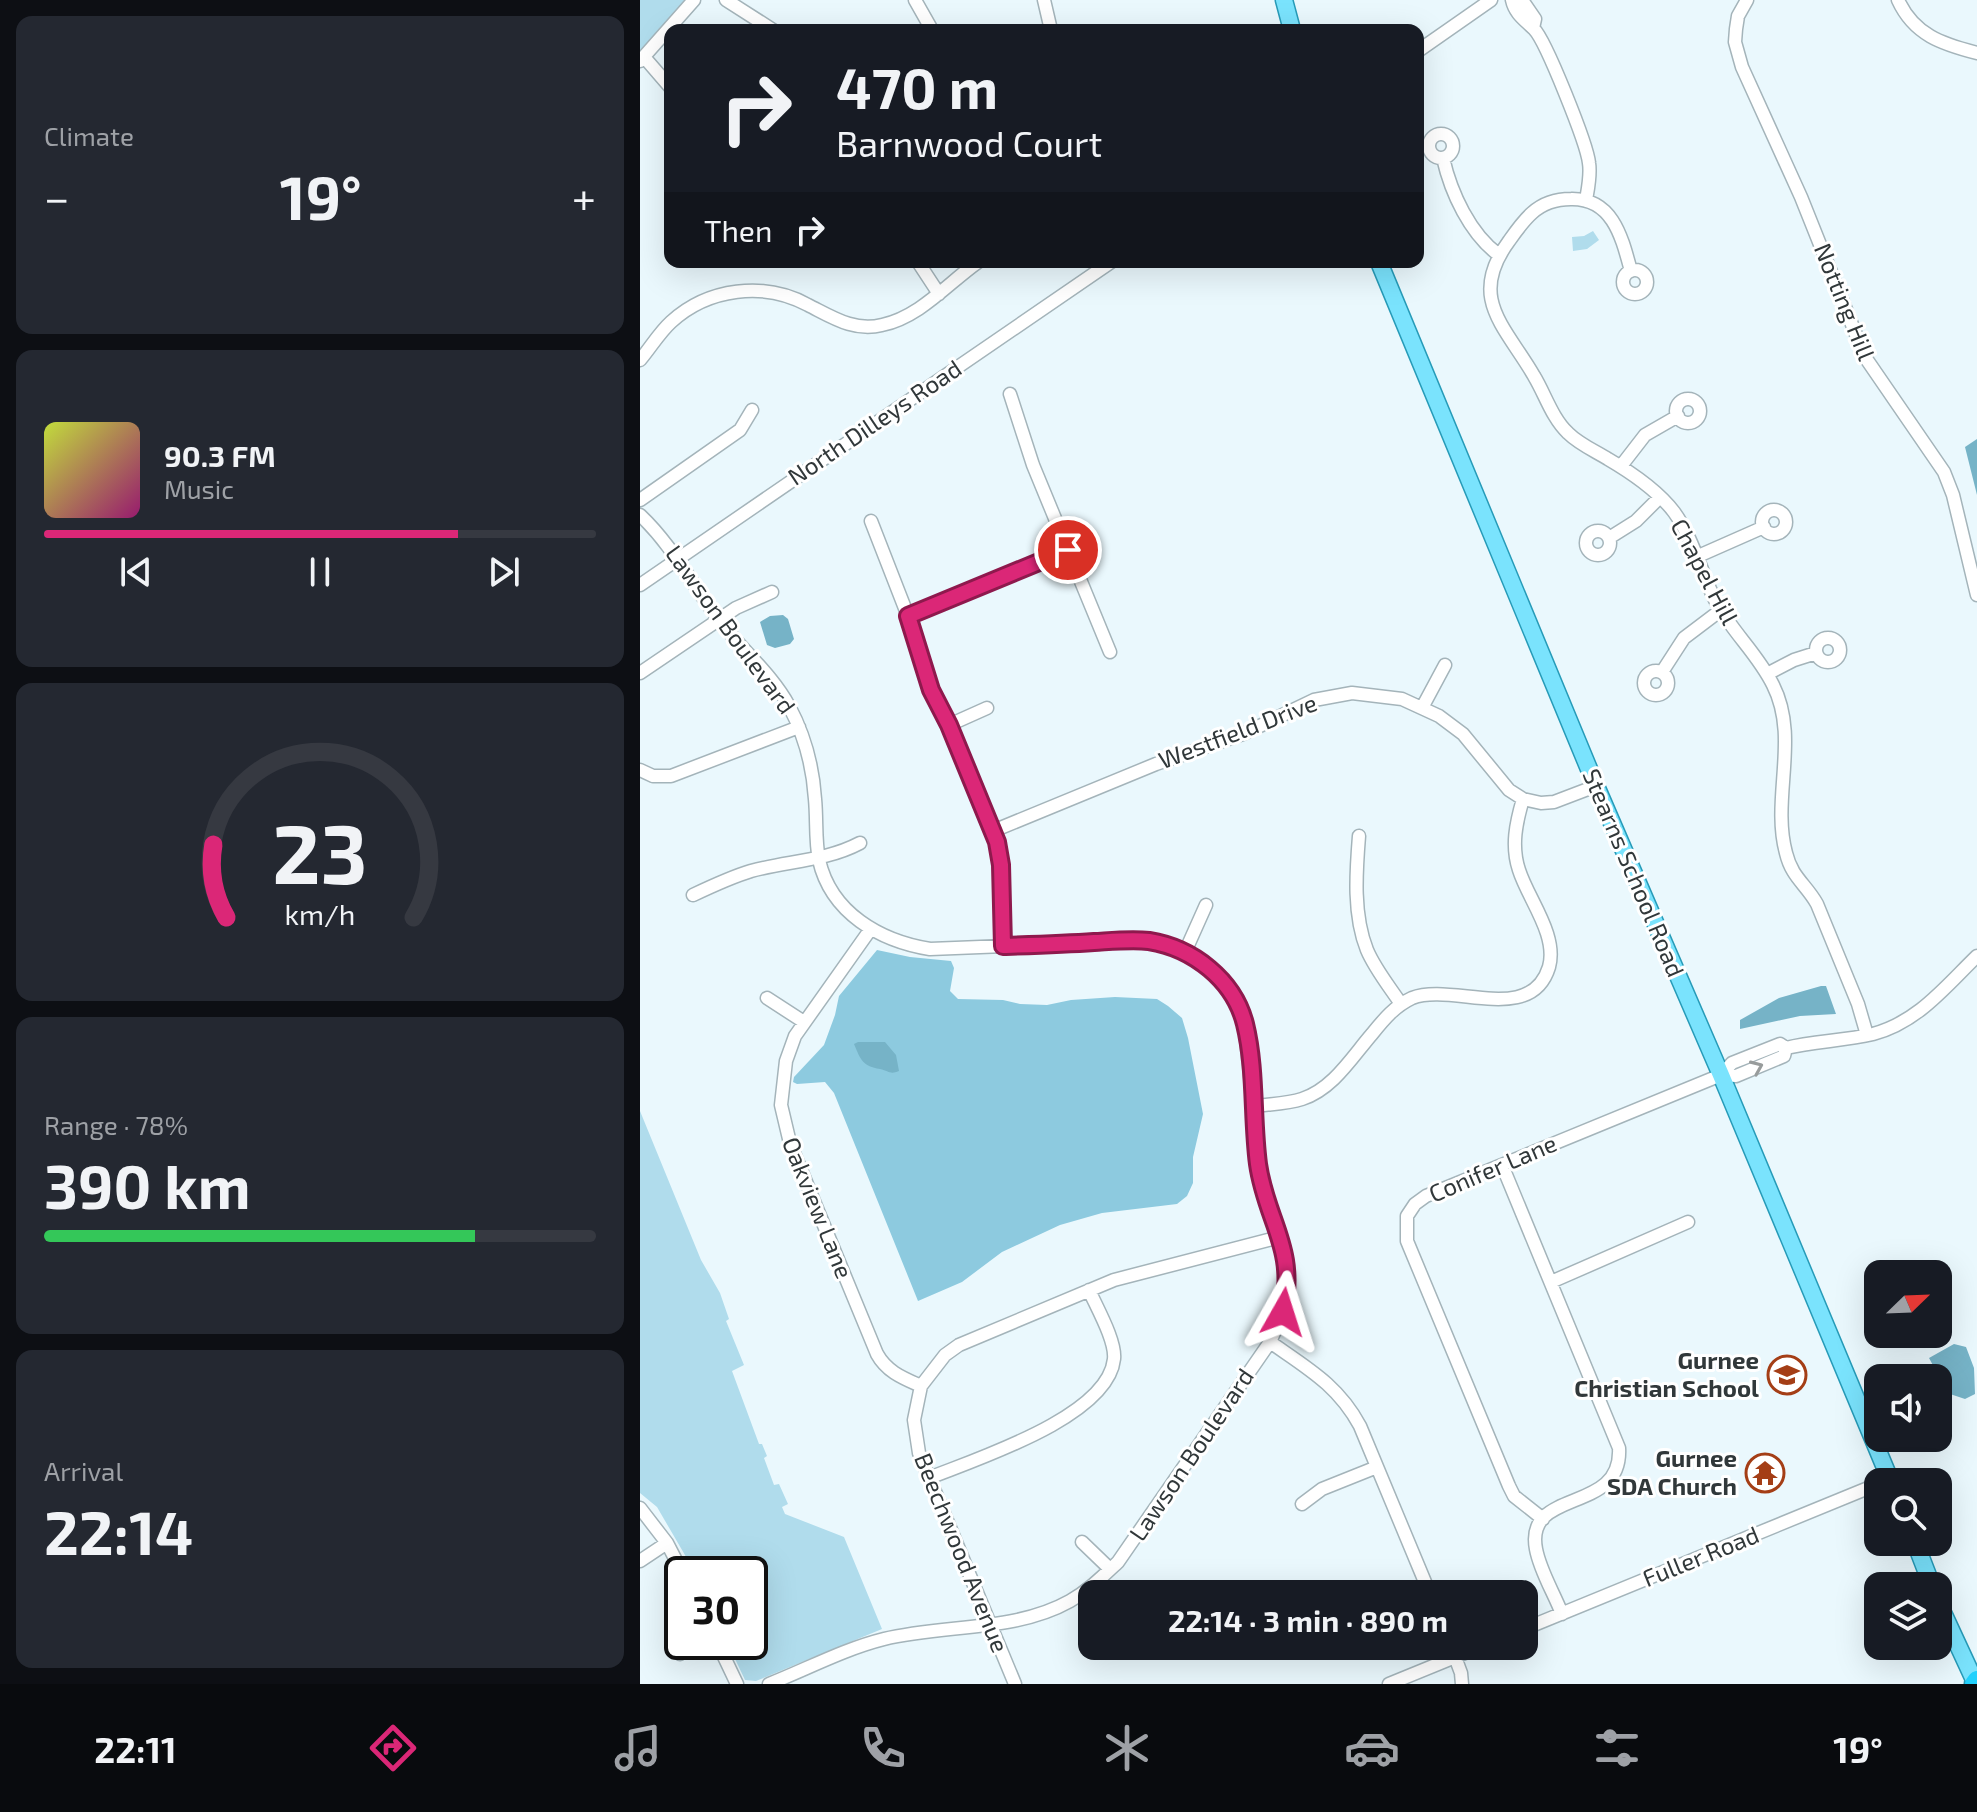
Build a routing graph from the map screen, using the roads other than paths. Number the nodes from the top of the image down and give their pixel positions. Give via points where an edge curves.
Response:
1 (694, 0) edge
2 (726, 0) edge
3 (915, 0) edge
4 (1044, 0) edge
5 (1284, 0) edge
6 (1491, 0) edge
7 (1512, 0) edge
8 (1522, 0) edge
9 (1747, 0) edge
10 (1898, 0) edge
11 (673, 24) edge
12 (764, 24) edge
13 (929, 24) edge
14 (1050, 24) edge
15 (1290, 24) edge
16 (1533, 28) junction
17 (664, 34) edge
18 (1424, 47) edge
19 (1977, 53) edge
20 (642, 59) edge
21 (664, 81) edge
22 (1443, 158) dead end
23 (1586, 200) junction
24 (1499, 255) junction
25 (922, 268) edge
26 (971, 268) edge
27 (1102, 268) edge
28 (1381, 268) edge
29 (1631, 271) dead end
30 (939, 294) junction
31 (640, 360) edge
32 (1010, 394) dead end
33 (752, 410) dead end
34 (1678, 416) dead end
35 (1621, 466) junction
36 (1660, 497) junction
37 (640, 500) edge
38 (640, 515) edge
39 (871, 521) dead end
40 (1764, 527) dead end
41 (1977, 528) edge
42 (1962, 531) junction
43 (1609, 538) dead end
44 (1068, 550) junction
45 (1696, 557) junction
46 (678, 559) junction
47 (640, 585) edge
48 (772, 592) dead end
49 (1977, 595) edge
50 (1721, 610) junction
51 (908, 616) junction
52 (719, 618) junction
53 (1110, 652) dead end
54 (1816, 653) dead end
55 (1445, 665) dead end
56 (1662, 672) dead end
57 (640, 673) edge
58 (1767, 674) junction
59 (1423, 706) junction
60 (987, 708) dead end
61 (949, 725) junction
62 (799, 727) junction
63 (640, 770) edge
64 (1596, 786) junction
65 (1523, 799) junction
66 (993, 831) junction
67 (1359, 836) dead end
68 (860, 843) dead end
69 (819, 859) junction
70 (693, 895) dead end
71 (1206, 905) dead end
72 (870, 930) junction
73 (1003, 946) junction
74 (1185, 952) junction
75 (1977, 956) edge
76 (767, 998) dead end
77 (1401, 1004) junction
78 (804, 1022) junction
79 (1867, 1035) junction
80 (1721, 1075) junction
81 (1254, 1106) junction
82 (1502, 1165) junction
83 (1688, 1222) dead end
84 (1280, 1237) junction
85 (1551, 1282) junction
86 (1089, 1290) junction
87 (1270, 1342) junction
88 (921, 1386) junction
89 (1377, 1467) junction
90 (1879, 1468) edge
91 (929, 1478) junction
92 (1864, 1491) edge
93 (1302, 1504) dead end
94 (640, 1508) edge
95 (1543, 1519) junction
96 (1082, 1542) dead end
97 (667, 1543) junction
98 (674, 1556) edge
99 (640, 1561) edge
100 (1110, 1569) junction
101 (1424, 1580) edge
102 (1562, 1614) junction
103 (1538, 1623) edge
104 (991, 1625) junction
105 (1952, 1633) edge
106 (726, 1660) edge
107 (1436, 1660) edge
108 (1456, 1660) edge
109 (804, 1670) junction
110 (809, 1683) edge
111 (1975, 1683) edge
112 (737, 1684) edge
113 (769, 1684) edge
114 (1015, 1684) edge
115 (1389, 1684) edge
116 (1462, 1684) edge

1 - 11 street
2 - 12 street
3 - 13 street
4 - 14 street
5 - 15 main road
6 - 18 street
7 - 16 street
8 - 16 street via 1535,19
9 - 42 street, Notting Hill via 1738,16 1735,42 1742,67 1801,197 1858,344 1938,460
10 - 19 street via 1924,34
16 - 23 street via 1584,141 1590,166
17 - 20 street
20 - 21 street
22 - 24 street via 1471,227
23 - 24 street, Chapel Hill via 1540,207
23 - 29 street via 1615,223
24 - 35 street, Chapel Hill via 1490,290 1499,321 1565,430
25 - 30 street
26 - 30 street
27 - 46 street, North Dilleys Road
28 - 64 main road, Stearns School Road
30 - 31 street via 904,317 862,327 837,321 789,296 735,291 687,310
32 - 44 street
33 - 37 street via 740,430
34 - 35 street via 1645,435
35 - 36 street, Chapel Hill
36 - 43 street
36 - 45 street, Chapel Hill via 1679,520
38 - 46 street, Lawson Boulevard
39 - 51 street
40 - 45 street
41 - 42 street
42 - 49 street, Notting Hill
44 - 51 street
44 - 53 street
45 - 50 street, Chapel Hill
46 - 47 street, North Dilleys Road
46 - 52 street, Lawson Boulevard
48 - 52 street
50 - 56 street via 1684,638
50 - 58 street, Chapel Hill
51 - 61 street via 931,690
52 - 57 street
52 - 62 street, Lawson Boulevard via 777,687
54 - 58 street
55 - 59 street
58 - 79 street, Chapel Hill via 1784,718 1786,854 1798,881 1817,904
59 - 65 street, Westfield Drive via 1463,734 1509,790
59 - 66 street, Westfield Drive via 1367,693 1314,700 1243,734
60 - 61 street
61 - 66 street
62 - 63 street via 671,776
62 - 69 street, Lawson Boulevard via 811,767
64 - 65 street via 1554,802
64 - 80 main road, Stearns School Road
65 - 77 street via 1515,851 1550,948 1545,976 1518,998 1431,994
66 - 73 street via 1001,865
67 - 77 street via 1361,931
68 - 69 street
69 - 70 street via 753,871
69 - 72 street, Lawson Boulevard via 838,900
71 - 74 street
72 - 73 street, Lawson Boulevard via 897,943 930,949
72 - 78 street, Oakview Lane
73 - 74 street, Lawson Boulevard via 1134,941
74 - 81 street, Lawson Boulevard via 1217,974 1236,1000 1248,1035
75 - 79 street via 1923,1009
76 - 78 street
77 - 81 street via 1325,1087 1303,1099
78 - 88 street, Oakview Lane via 782,1078 781,1105 790,1143 877,1354 895,1374
79 - 80 street via 1786,1048 1780,1044 1732,1063
80 - 82 street, Conifer Lane
80 - 90 main road, Stearns School Road
81 - 84 street, Lawson Boulevard via 1262,1185
82 - 85 street
82 - 95 street, Conifer Lane via 1420,1199 1407,1216 1405,1232 1509,1486
83 - 85 street
84 - 86 street
84 - 87 street, Lawson Boulevard via 1287,1293
85 - 95 street via 1619,1459 1616,1473 1604,1486
86 - 88 street via 959,1345
86 - 91 street via 1114,1355 1101,1385 1050,1427
87 - 89 street via 1331,1385 1348,1404
87 - 100 street, Lawson Boulevard
88 - 91 street, Beechwood Avenue via 914,1420
89 - 93 street via 1322,1489
89 - 101 street
91 - 104 street, Beechwood Avenue
92 - 102 street, Fuller Road
94 - 97 street
95 - 102 street via 1536,1551
96 - 100 street
97 - 98 street
97 - 99 street
100 - 104 street, Lawson Boulevard via 1056,1608
102 - 103 street, Fuller Road
104 - 109 street, Lawson Boulevard via 886,1639
104 - 114 street, Beechwood Avenue
105 - 111 main road
106 - 112 street
107 - 115 street
108 - 116 street
109 - 110 street
109 - 113 street, Lawson Boulevard

